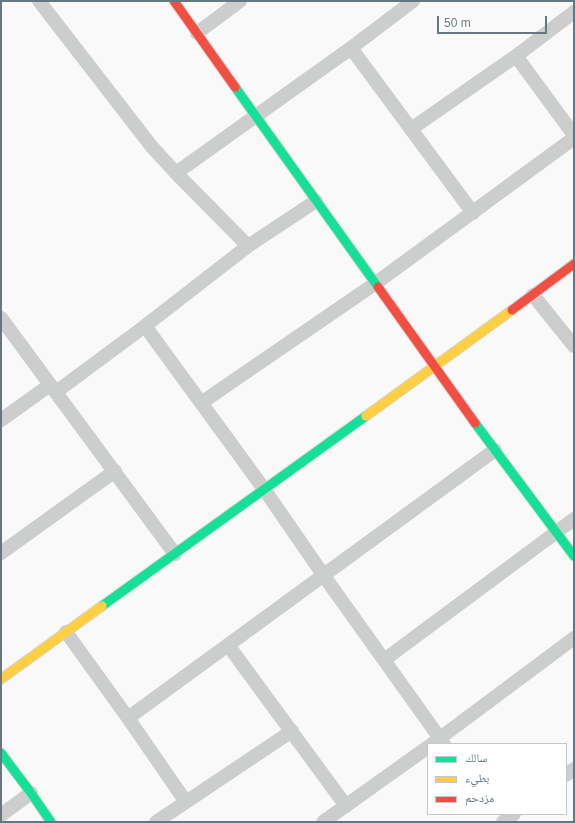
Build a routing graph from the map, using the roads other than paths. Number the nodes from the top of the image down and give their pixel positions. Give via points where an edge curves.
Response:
1 (39, 1) edge
2 (174, 1) edge
3 (240, 1) edge
4 (413, 1) edge
5 (574, 12) edge
6 (197, 33) junction
7 (351, 48) junction
8 (516, 56) junction
9 (256, 116) junction
10 (411, 129) junction
11 (574, 135) edge
12 (574, 138) edge
13 (176, 173) junction
14 (316, 201) junction
15 (473, 213) junction
16 (248, 246) junction
17 (574, 264) edge
18 (376, 283) junction
19 (533, 295) junction
20 (1, 318) edge
21 (146, 326) junction
22 (574, 346) edge
23 (435, 366) junction
24 (53, 388) junction
25 (201, 402) junction
26 (1, 420) edge
27 (495, 450) junction
28 (115, 472) junction
29 (264, 489) junction
30 (574, 519) edge
31 (556, 532) junction
32 (3, 549) edge
33 (175, 554) junction
34 (574, 556) edge
35 (324, 576) junction
36 (66, 632) junction
37 (574, 638) edge
38 (228, 645) junction
39 (384, 660) junction
40 (1, 679) edge
41 (128, 718) junction
42 (292, 731) junction
43 (438, 742) edge
44 (427, 748) edge
45 (1, 753) edge
46 (31, 793) junction
47 (186, 802) junction
48 (346, 806) junction
49 (1, 815) edge
50 (512, 815) edge
51 (51, 822) edge
52 (156, 822) edge
53 (323, 822) edge
54 (502, 822) edge

1 - 13 street via 152,147
2 - 6 street
3 - 6 street
4 - 7 street
5 - 8 street
6 - 9 street
7 - 9 street
7 - 10 street
8 - 10 street
8 - 11 street
9 - 13 street
9 - 14 street
10 - 15 street
12 - 15 street
13 - 16 street
14 - 16 street
14 - 18 street
15 - 18 street
16 - 21 street
17 - 19 street
18 - 23 street
18 - 25 street
19 - 22 street
19 - 23 street
20 - 24 street
21 - 24 street
21 - 25 street
23 - 27 street
23 - 29 street
24 - 26 street
24 - 28 street
25 - 29 street
27 - 31 street
27 - 35 street
28 - 32 street
28 - 33 street
29 - 33 street
29 - 35 street
30 - 31 street
31 - 34 street
31 - 39 street
33 - 36 street
35 - 38 street
35 - 39 street
36 - 40 street
36 - 41 street
37 - 43 street
38 - 41 street
38 - 42 street
39 - 43 street
41 - 47 street
42 - 47 street
42 - 48 street
44 - 48 street
45 - 46 street
46 - 49 street
46 - 51 street
47 - 52 street
48 - 53 street
50 - 54 street

